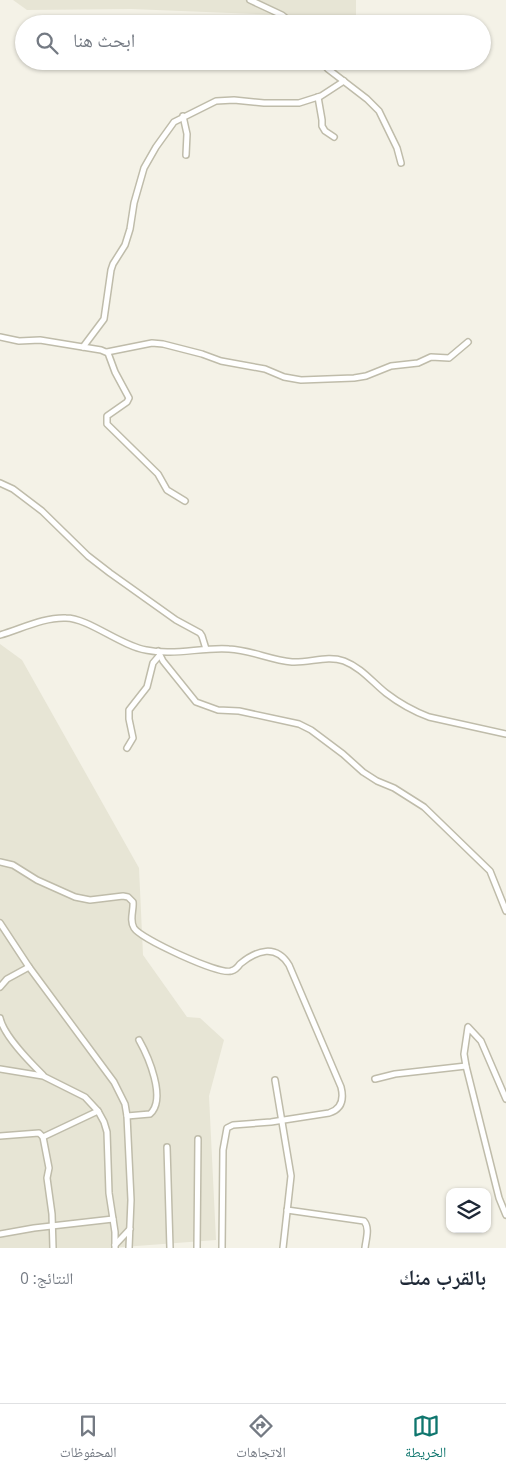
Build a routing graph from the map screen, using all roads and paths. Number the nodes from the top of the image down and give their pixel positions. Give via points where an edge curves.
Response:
1 (250, 0) edge
2 (282, 15) edge
3 (329, 70) edge
4 (344, 81) junction
5 (318, 97) junction
6 (183, 116) junction
7 (334, 137) dead end
8 (186, 155) dead end
9 (401, 163) dead end
10 (0, 337) edge
11 (468, 342) dead end
12 (83, 348) junction
13 (107, 352) junction
14 (0, 483) edge
15 (185, 501) dead end
16 (0, 635) edge
17 (206, 649) junction
18 (158, 654) junction
19 (506, 734) edge
20 (127, 748) dead end
21 (0, 862) edge
22 (506, 911) edge
23 (0, 923) edge
24 (29, 967) junction
25 (0, 987) edge
26 (0, 1018) edge
27 (139, 1040) dead end
28 (466, 1066) junction
29 (0, 1069) edge
30 (43, 1076) junction
31 (275, 1080) dead end
32 (375, 1080) dead end
33 (506, 1099) edge
34 (98, 1112) junction
35 (128, 1116) junction
36 (281, 1120) junction
37 (0, 1136) edge
38 (43, 1137) junction
39 (198, 1139) dead end
40 (167, 1147) dead end
41 (287, 1210) junction
42 (506, 1215) edge
43 (113, 1219) junction
44 (53, 1226) junction
45 (130, 1228) junction
46 (0, 1234) edge
47 (115, 1247) edge
48 (53, 1248) edge
49 (129, 1248) edge
50 (170, 1248) edge
51 (197, 1248) edge
52 (222, 1248) edge
53 (283, 1248) edge
54 (365, 1248) edge

1 - 2 street
3 - 4 street
4 - 5 street
4 - 9 street via 379,111
5 - 6 street via 299,103 220,100
5 - 7 street via 322,126
6 - 8 street via 187,134
6 - 12 street via 167,131 144,168 125,245 111,270 104,319
10 - 12 street
11 - 13 street via 449,358 431,357 359,377 313,380 284,377 265,369 220,361 163,344 152,343
12 - 13 street
13 - 15 street via 128,402 106,416 106,424 158,474 168,490
14 - 17 street via 42,511 110,573 200,633
16 - 18 street via 67,618
17 - 18 street
17 - 19 street via 237,650 284,661 340,660 362,671 395,700 420,714
18 - 20 street via 147,687 129,710 133,738
18 - 22 street via 196,702 218,710 299,724 363,772 424,807 490,871
21 - 36 street via 75,897 90,900 128,898 133,902 132,923 137,932 224,971 232,971 249,958 266,951 278,952 284,957 290,964 343,1096 334,1112
23 - 24 street
24 - 25 street via 7,979
24 - 35 street via 114,1082
26 - 30 street via 25,1057
27 - 35 street via 154,1077 155,1107 150,1114
28 - 32 street via 395,1074
28 - 33 street via 464,1054 468,1027 481,1040
28 - 42 street
29 - 30 street
30 - 34 street via 85,1097
31 - 36 street
34 - 38 street
34 - 43 street via 107,1132
35 - 45 street
36 - 41 street via 292,1176
36 - 52 street via 233,1124 227,1128 223,1150
37 - 38 street via 38,1133
38 - 44 street via 49,1168 47,1178
39 - 51 street
40 - 50 street
41 - 53 street
41 - 54 street via 364,1221 367,1228
43 - 44 street
43 - 47 street
44 - 46 street
44 - 48 street
45 - 47 street
45 - 49 street

